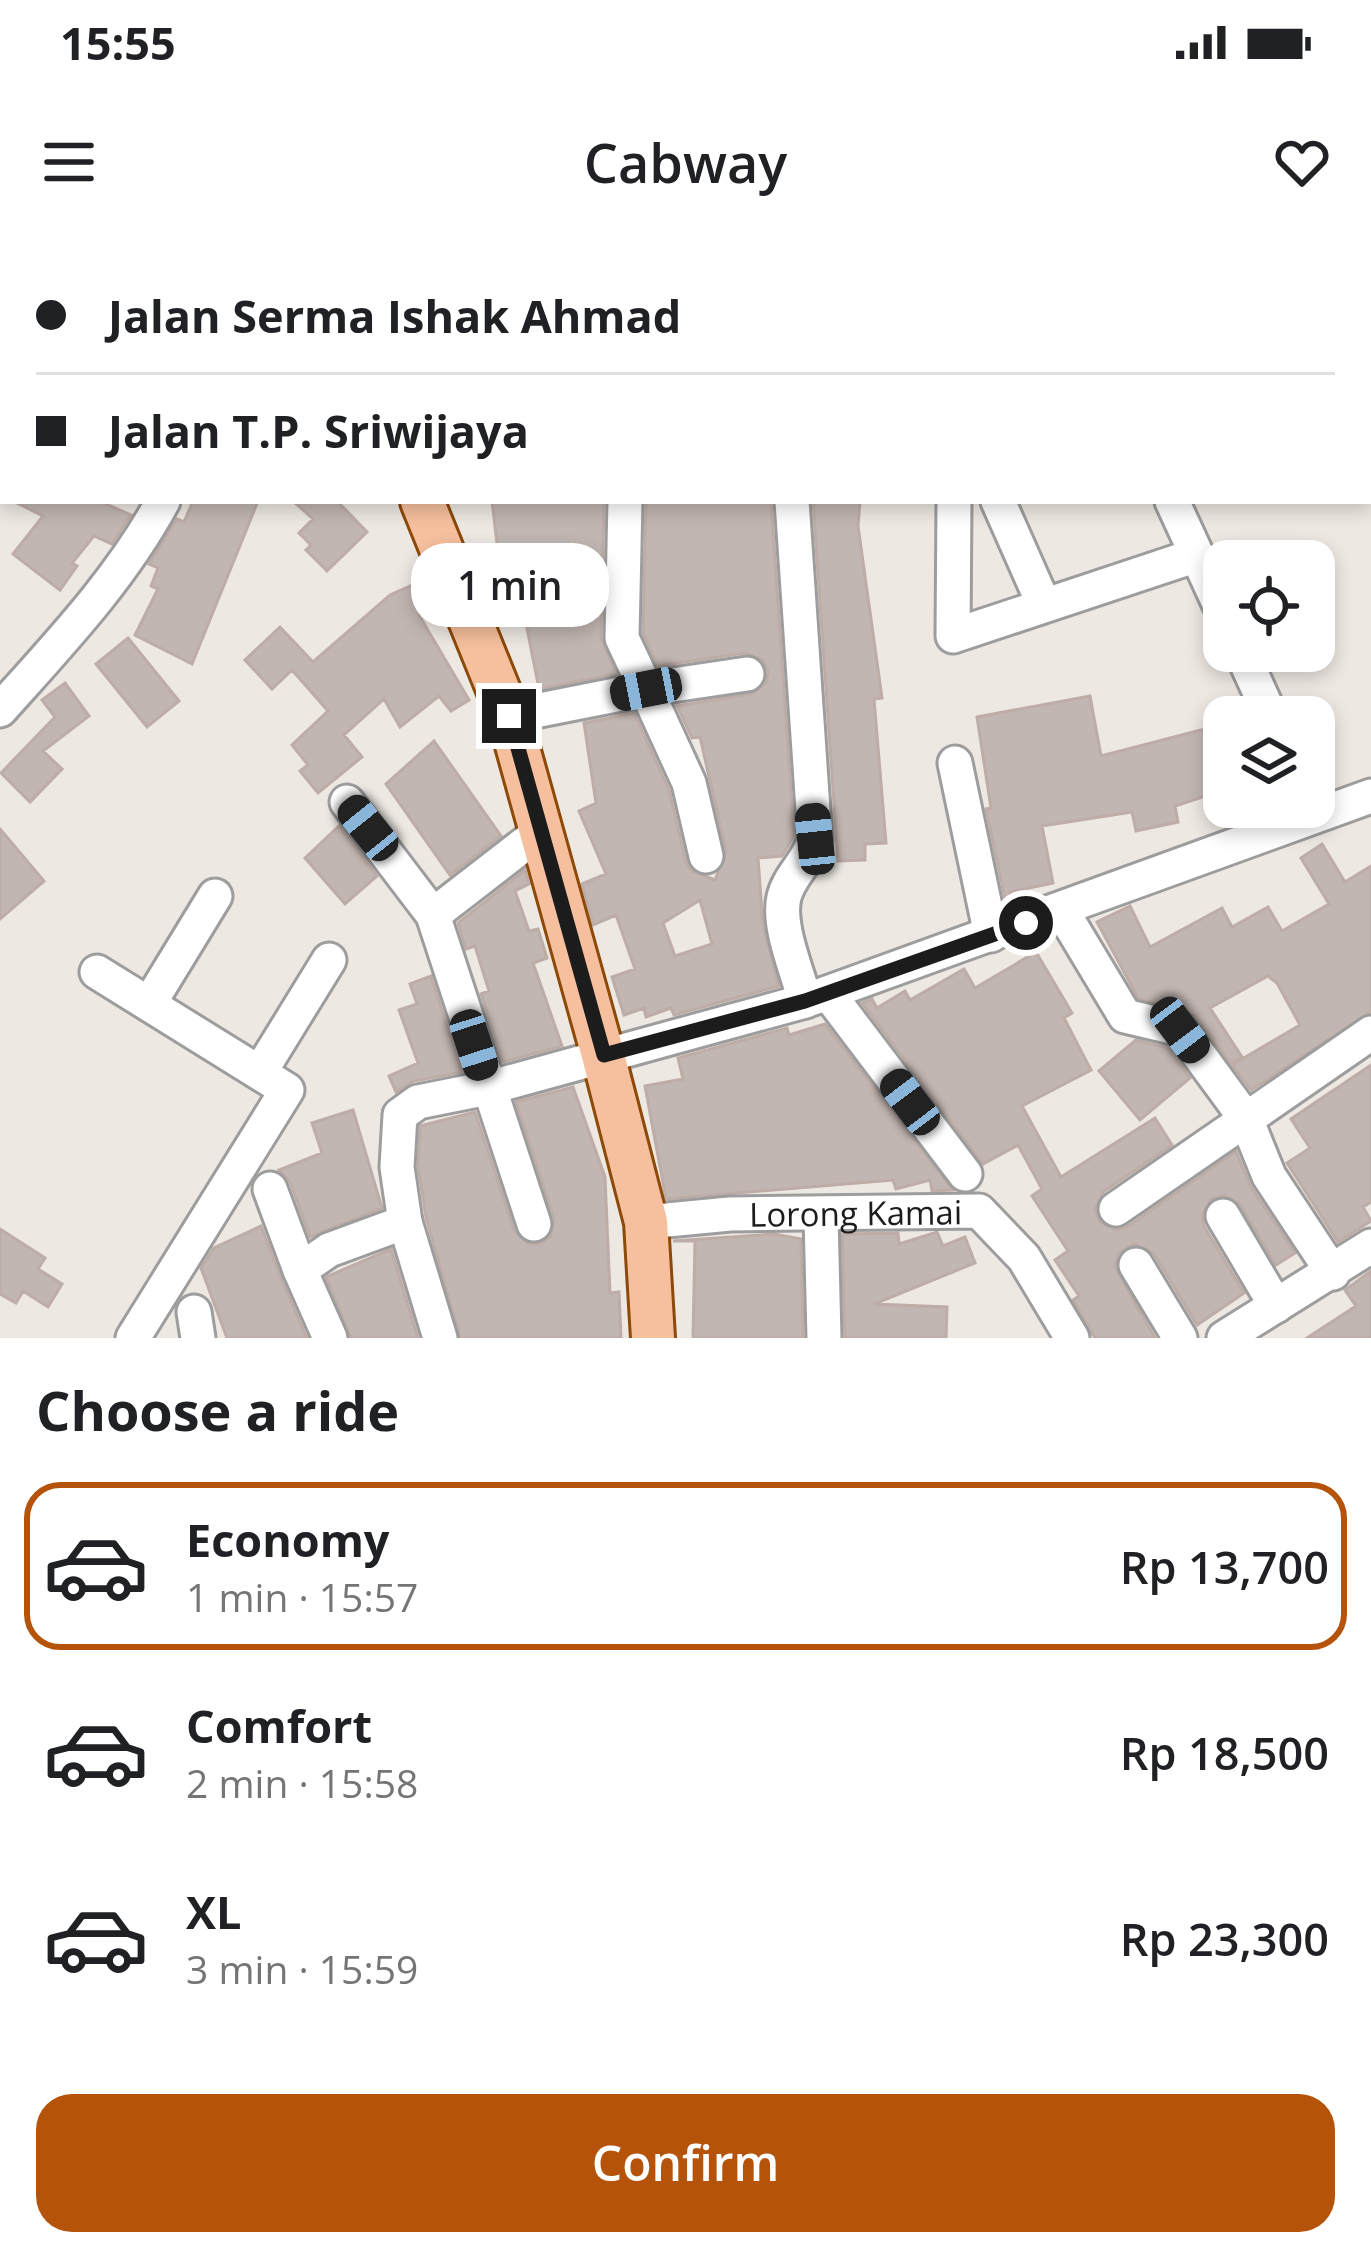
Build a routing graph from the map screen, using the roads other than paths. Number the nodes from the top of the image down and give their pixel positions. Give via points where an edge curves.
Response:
1 (161, 504) edge
2 (423, 504) edge
3 (625, 504) edge
4 (792, 504) edge
5 (954, 504) edge
6 (999, 504) edge
7 (1173, 504) edge
8 (1197, 555) junction
9 (1203, 568) edge
10 (1044, 605) junction
11 (747, 674) dead end
12 (646, 689) junction
13 (0, 710) edge
14 (509, 716) junction
15 (956, 763) dead end
16 (1371, 796) edge
17 (346, 802) dead end
18 (1335, 806) edge
19 (1273, 828) edge
20 (540, 832) junction
21 (706, 856) dead end
22 (215, 896) dead end
23 (1062, 911) junction
24 (433, 915) junction
25 (991, 935) junction
26 (329, 960) dead end
27 (97, 972) dead end
28 (817, 997) junction
29 (149, 1004) junction
30 (1371, 1033) edge
31 (604, 1055) junction
32 (260, 1072) junction
33 (488, 1088) junction
34 (1246, 1119) junction
35 (964, 1174) dead end
36 (269, 1189) dead end
37 (1116, 1209) dead end
38 (821, 1216) junction
39 (1223, 1216) dead end
40 (405, 1222) junction
41 (646, 1222) junction
42 (534, 1224) dead end
43 (1371, 1246) edge
44 (1136, 1265) dead end
45 (300, 1270) junction
46 (1333, 1274) junction
47 (1276, 1306) junction
48 (133, 1338) edge
49 (330, 1338) edge
50 (440, 1338) edge
51 (653, 1338) edge
52 (824, 1338) edge
53 (1072, 1338) edge
54 (1180, 1338) edge
55 (1224, 1338) edge

1 - 13 street via 82,619
2 - 14 main road
3 - 12 street via 622,638
4 - 28 street via 815,839 783,911
5 - 10 street via 953,636
6 - 10 street
7 - 8 street
8 - 9 street
8 - 10 street
11 - 12 street
12 - 14 street
12 - 21 street via 689,783
14 - 20 main road
15 - 25 street
16 - 18 street
17 - 24 street
19 - 23 street
20 - 24 street
20 - 31 main road
22 - 29 street
23 - 25 street
23 - 34 street via 1125,1016 1180,1030
24 - 33 street
25 - 28 street
26 - 32 street
27 - 29 street
28 - 31 street
28 - 35 street
29 - 32 street
30 - 34 street
31 - 33 street
31 - 41 main road
32 - 48 street via 287,1090
33 - 40 street via 418,1102 400,1115
33 - 42 street
34 - 37 street
34 - 46 street via 1269,1176
36 - 45 street
38 - 41 street, Lorong Kamai
38 - 52 street
38 - 53 street, Lorong Kamai via 979,1210 1024,1258
39 - 47 street
40 - 45 street via 328,1250
40 - 50 street
41 - 51 main road
43 - 46 street
44 - 54 street
45 - 49 street
46 - 47 street
47 - 55 street

